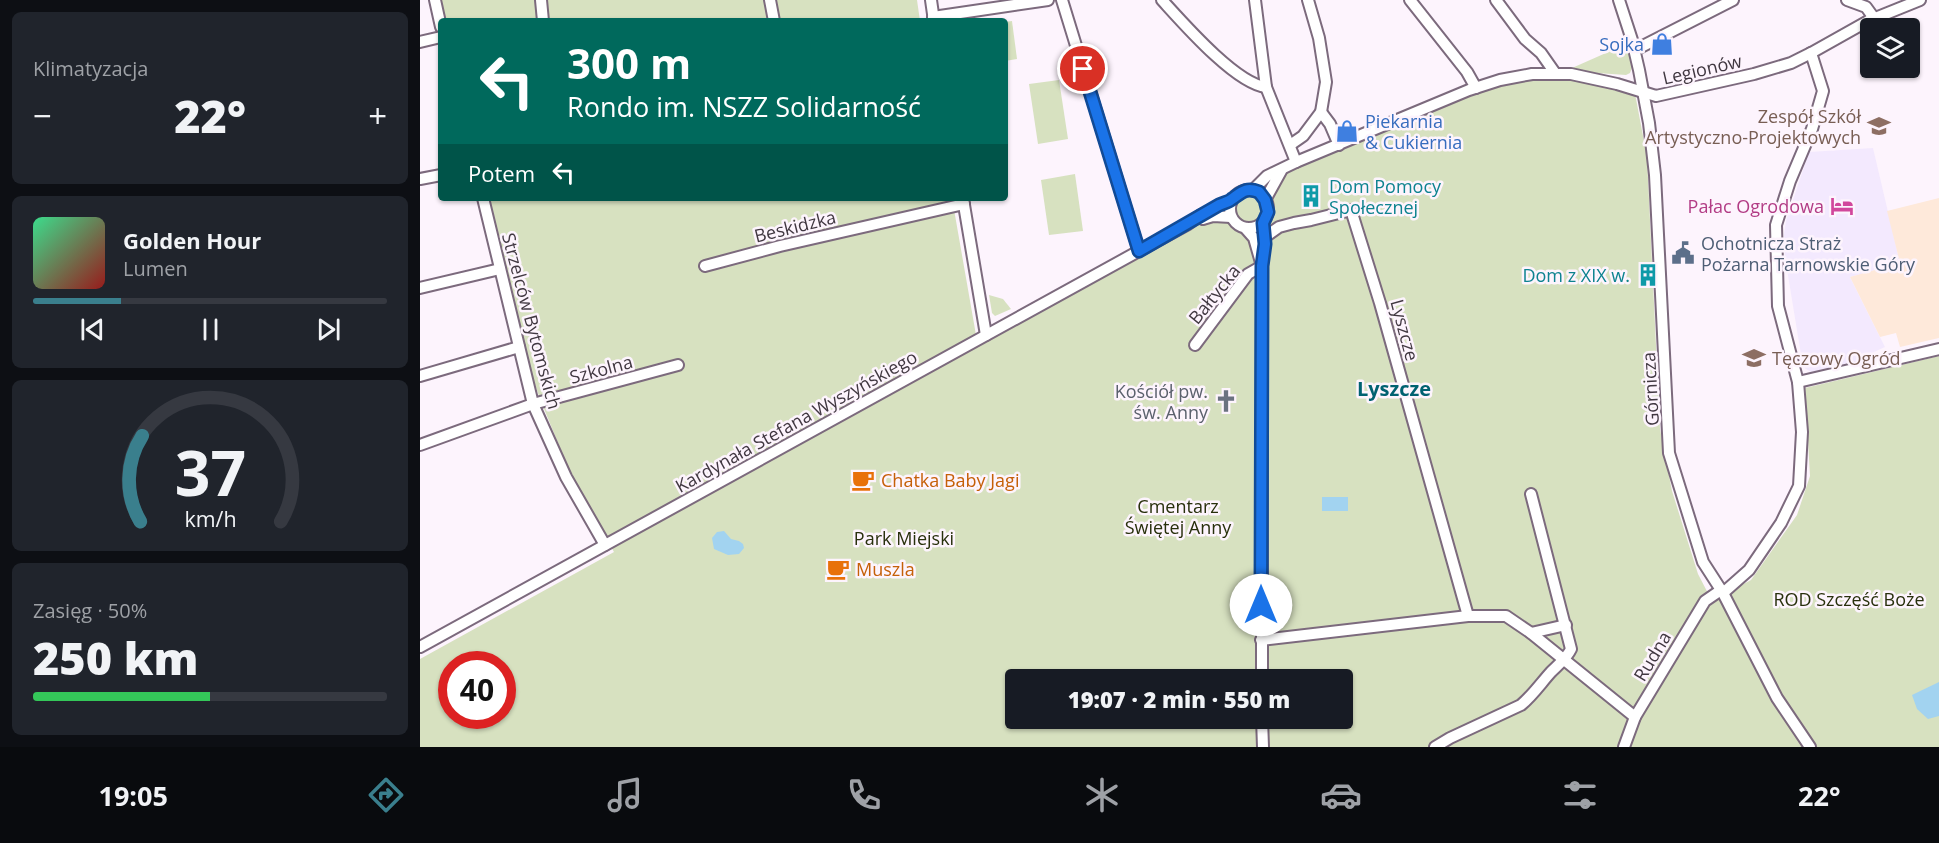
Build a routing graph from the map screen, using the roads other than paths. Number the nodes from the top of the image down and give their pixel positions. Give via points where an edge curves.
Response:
1 (435, 0) edge
2 (541, 0) edge
3 (770, 0) edge
4 (931, 0) edge
5 (1048, 0) edge
6 (1062, 0) edge
7 (1162, 0) edge
8 (1255, 0) edge
9 (1410, 0) edge
10 (1496, 0) edge
11 (1618, 0) edge
12 (1733, 0) edge
13 (1847, 0) edge
14 (1920, 0) edge
15 (1311, 3) edge
16 (439, 18) edge
17 (543, 18) edge
18 (773, 18) edge
19 (934, 18) edge
20 (940, 18) edge
21 (1874, 18) joint
22 (1860, 26) edge
23 (438, 38) edge
24 (420, 42) edge
25 (1534, 48) junction
26 (1635, 50) junction
27 (1811, 53) junction
28 (1555, 73) junction
29 (1532, 74) junction
30 (1266, 87) junction
31 (1476, 88) junction
32 (1643, 93) junction
33 (1321, 112) junction
34 (1290, 145) junction
35 (1339, 145) junction
36 (1296, 162) junction
37 (1281, 170) junction
38 (438, 176) edge
39 (420, 179) edge
40 (1253, 190) junction
41 (1232, 200) junction
42 (1265, 200) junction
43 (484, 201) edge
44 (963, 201) edge
45 (1231, 217) junction
46 (1263, 223) junction
47 (1188, 224) junction
48 (1246, 229) junction
49 (1265, 237) junction
50 (1139, 251) junction
51 (705, 266) dead end
52 (1262, 266) junction
53 (500, 269) junction
54 (420, 288) edge
55 (986, 335) junction
56 (1195, 345) dead end
57 (519, 347) junction
58 (1939, 349) edge
59 (678, 365) dead end
60 (420, 376) edge
61 (1797, 382) junction
62 (533, 404) junction
63 (420, 445) edge
64 (1531, 494) dead end
65 (605, 545) junction
66 (1722, 591) junction
67 (1468, 616) junction
68 (1566, 626) junction
69 (1531, 633) junction
70 (1261, 640) junction
71 (420, 647) edge
72 (1563, 659) junction
73 (1262, 669) edge
74 (1635, 717) junction
75 (1262, 729) edge
76 (1263, 747) edge
77 (1435, 747) edge
78 (1624, 747) edge
79 (1810, 747) edge

1 - 16 street
2 - 17 street
3 - 18 street
4 - 19 street
5 - 20 street
6 - 50 street
7 - 30 street via 1209,50 1250,82
8 - 30 street
9 - 31 street
10 - 25 street
11 - 26 street, Górnicza
12 - 26 street
13 - 21 street via 1866,7
14 - 21 street, Legionów
15 - 33 street via 1326,82
22 - 27 street, Legionów
23 - 24 street
25 - 28 street
25 - 29 street via 1537,62
26 - 32 street, Górnicza
27 - 32 street, Legionów via 1776,68 1729,80 1656,96
27 - 61 street, Rudna via 1823,91 1776,225 1778,306
28 - 29 street, Legionów
28 - 32 street, Legionów via 1590,77
29 - 31 street, Legionów
30 - 34 street
31 - 35 street, Legionów
32 - 66 street, Górnicza via 1655,175 1669,453 1703,562
33 - 34 street via 1304,136
33 - 35 street
34 - 36 street
35 - 36 street, Legionów
36 - 37 street, Legionów
37 - 40 street, Legionów via 1267,176
37 - 42 street
38 - 39 street
40 - 41 street via 1238,193
40 - 42 street
41 - 45 street
41 - 47 street, Kardynała Stefana Wyszyńskiego
42 - 46 street via 1268,212
43 - 53 street, Strzelców Bytomskich
44 - 51 street, Beskidzka
44 - 55 street
45 - 47 street, Kardynała Stefana Wyszyńskiego via 1213,216
45 - 48 street
46 - 48 street
46 - 49 street
47 - 50 street, Kardynała Stefana Wyszyńskiego
48 - 52 street via 1254,238
49 - 52 street
49 - 67 street, Lyszcze via 1294,223 1352,210
50 - 55 street, Kardynała Stefana Wyszyńskiego
52 - 56 street, Bałtycka via 1248,274
52 - 70 street
53 - 54 street
53 - 57 street, Strzelców Bytomskich
55 - 65 street, Kardynała Stefana Wyszyńskiego
57 - 60 street
57 - 62 street, Strzelców Bytomskich
58 - 61 street
59 - 62 street, Szkolna
61 - 66 street, Rudna via 1802,432 1799,486 1781,523 1749,570
62 - 63 street, Szkolna
62 - 65 street, Strzelców Bytomskich via 566,477
64 - 68 street
65 - 71 street, Kardynała Stefana Wyszyńskiego
66 - 74 street, Rudna via 1704,601
66 - 79 street, Górnicza via 1777,698
67 - 69 street via 1506,616
67 - 70 street
68 - 69 street
68 - 72 street via 1571,649
69 - 72 street
70 - 73 street
72 - 74 street
72 - 77 street via 1521,705
74 - 78 street, Rudna
75 - 76 street

